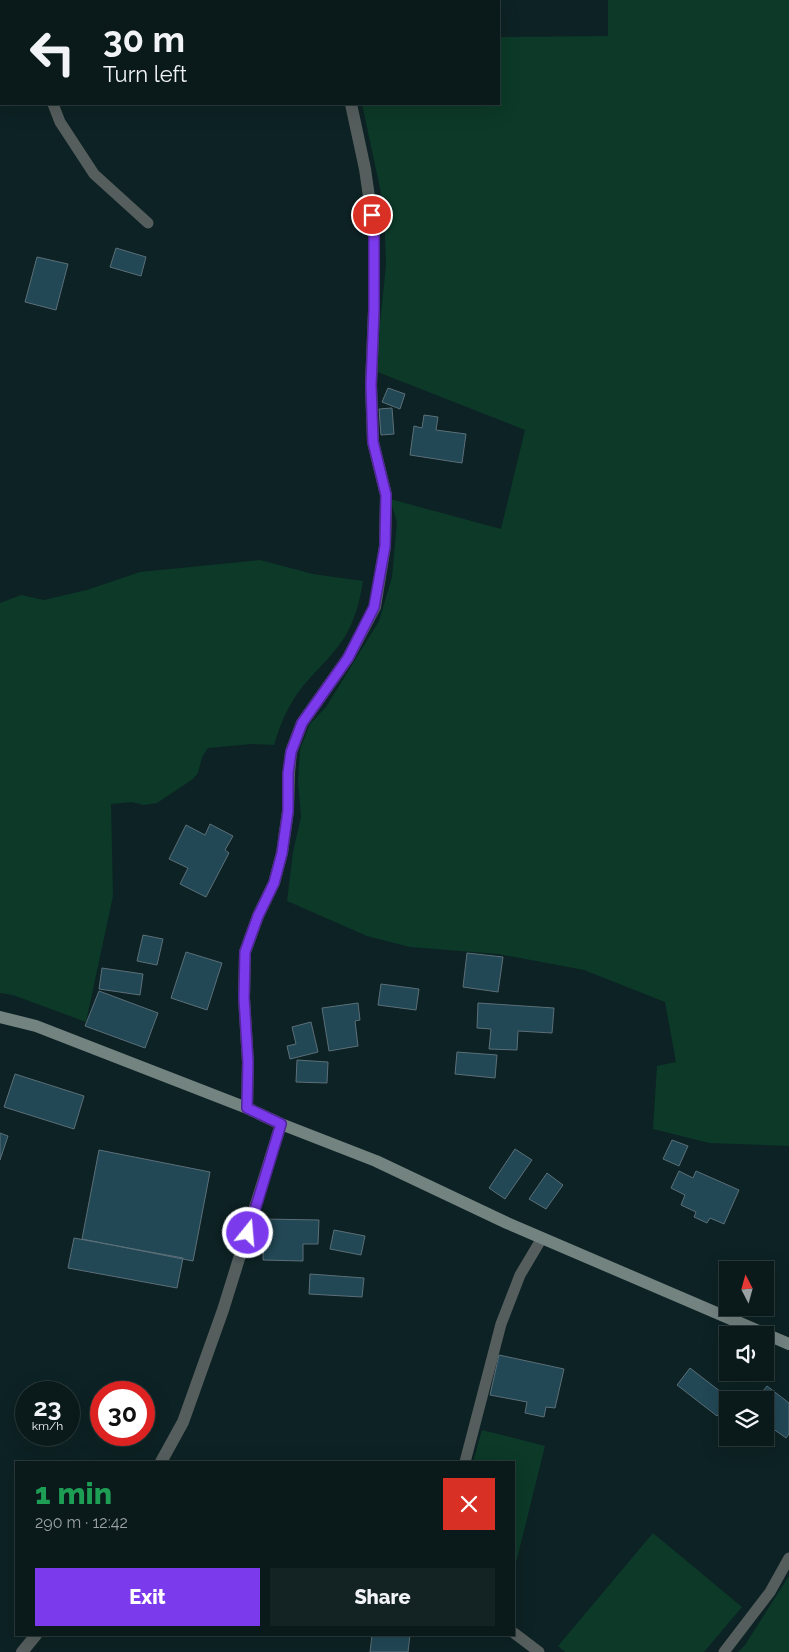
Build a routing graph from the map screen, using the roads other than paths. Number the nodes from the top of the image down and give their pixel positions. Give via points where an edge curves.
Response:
1 (53, 105) edge
2 (351, 105) edge
3 (148, 223) dead end
4 (0, 1017) edge
5 (247, 1108) junction
6 (281, 1124) junction
7 (542, 1238) junction
8 (789, 1344) edge
9 (162, 1461) edge
10 (465, 1461) edge
11 (789, 1558) edge
12 (515, 1634) edge
13 (35, 1636) edge
14 (22, 1652) edge
15 (539, 1652) edge
16 (724, 1652) edge

1 - 3 lane via 60,122 94,174
2 - 5 street via 374,231 371,385 373,442 386,495 385,546 374,607 348,658 302,723 291,752 282,853 274,883 245,952
4 - 5 street via 36,1026
5 - 6 street
6 - 7 street via 376,1160
6 - 9 street via 224,1310 183,1422
7 - 8 street
7 - 10 lane via 520,1275 501,1324
11 - 16 lane via 770,1592
12 - 15 lane
13 - 14 street

